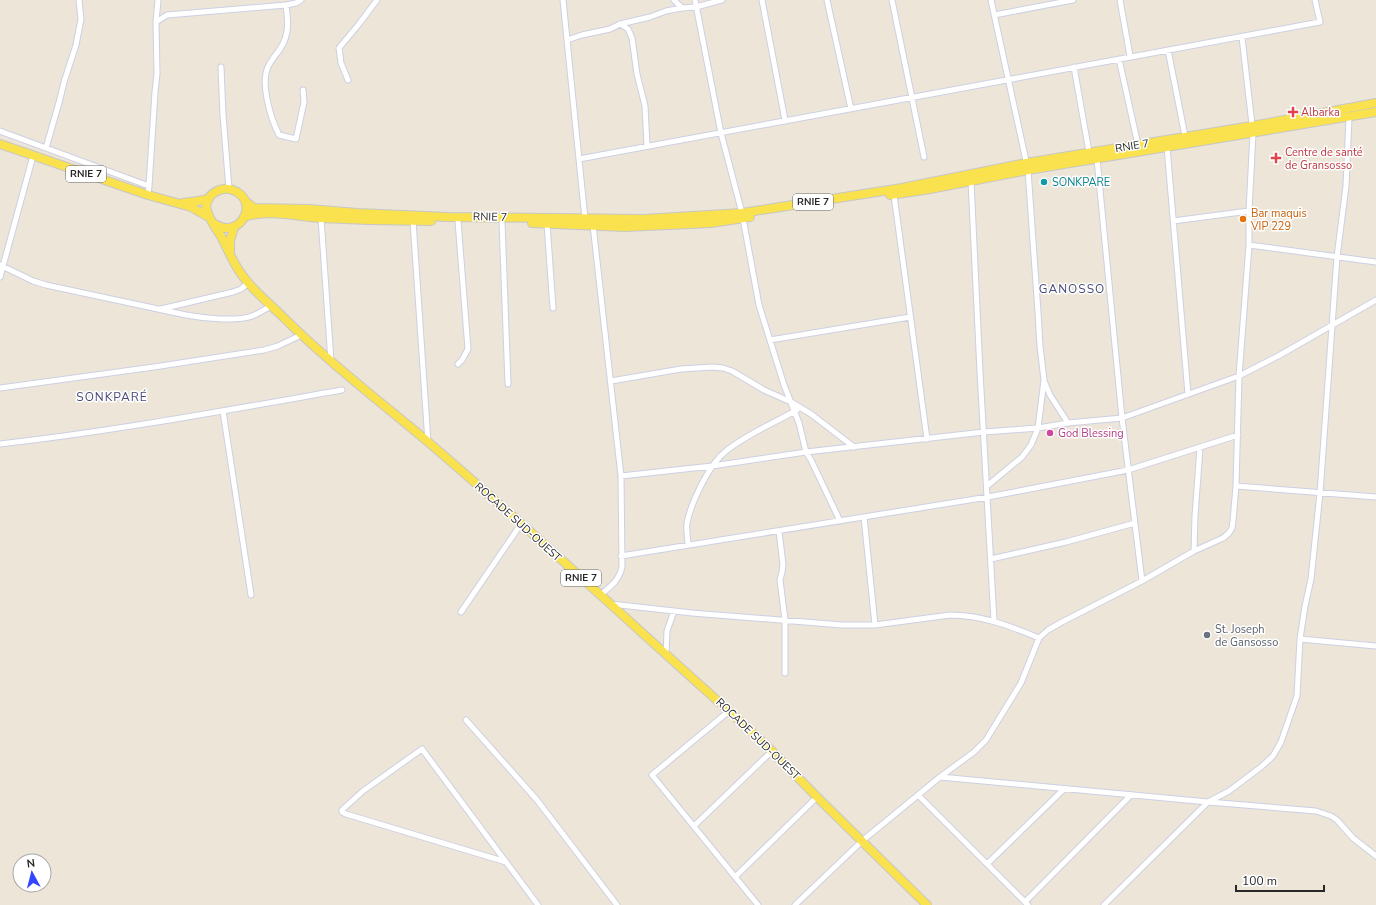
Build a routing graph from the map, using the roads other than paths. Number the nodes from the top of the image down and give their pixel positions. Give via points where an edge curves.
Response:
1 (79, 0) edge
2 (158, 0) edge
3 (301, 0) edge
4 (376, 0) edge
5 (563, 0) edge
6 (674, 0) edge
7 (695, 0) edge
8 (722, 0) edge
9 (762, 0) edge
10 (827, 0) edge
11 (892, 0) edge
12 (990, 0) edge
13 (1073, 0) edge
14 (1120, 0) edge
15 (1315, 0) edge
16 (286, 5) junction
17 (696, 7) junction
18 (682, 8) junction
19 (994, 15) junction
20 (156, 22) junction
21 (620, 24) junction
22 (1242, 37) junction
23 (567, 40) junction
24 (1168, 50) junction
25 (1130, 56) junction
26 (1119, 59) junction
27 (221, 67) dead end
28 (1074, 68) junction
29 (348, 80) dead end
30 (1008, 80) junction
31 (303, 90) dead end
32 (912, 97) junction
33 (1376, 103) edge
34 (851, 109) junction
35 (1376, 112) edge
36 (1349, 118) junction
37 (786, 120) junction
38 (1252, 130) junction
39 (0, 131) edge
40 (721, 132) junction
41 (1185, 136) junction
42 (0, 144) edge
43 (1138, 145) junction
44 (647, 146) junction
45 (1167, 147) junction
46 (46, 148) junction
47 (1089, 152) junction
48 (33, 156) junction
49 (924, 157) dead end
50 (579, 159) junction
51 (1097, 159) junction
52 (1027, 166) junction
53 (971, 181) junction
54 (149, 186) junction
55 (229, 189) junction
56 (148, 195) junction
57 (894, 195) junction
58 (209, 199) junction
59 (172, 202) junction
60 (245, 202) junction
61 (1249, 210) junction
62 (743, 215) junction
63 (244, 217) junction
64 (321, 218) junction
65 (210, 219) junction
66 (413, 221) junction
67 (458, 221) junction
68 (1173, 221) junction
69 (502, 222) junction
70 (588, 222) junction
71 (547, 224) junction
72 (234, 227) junction
73 (1248, 245) junction
74 (230, 256) junction
75 (1337, 257) junction
76 (1376, 262) edge
77 (1, 266) edge
78 (0, 277) edge
79 (248, 283) junction
80 (1376, 300) edge
81 (271, 306) junction
82 (553, 308) dead end
83 (160, 309) junction
84 (910, 317) junction
85 (1332, 326) junction
86 (301, 335) junction
87 (770, 340) junction
88 (331, 362) junction
89 (458, 364) dead end
90 (1239, 376) junction
91 (1044, 380) junction
92 (611, 381) junction
93 (508, 384) dead end
94 (0, 388) edge
95 (342, 390) dead end
96 (1188, 394) junction
97 (791, 402) junction
98 (801, 407) junction
99 (223, 411) junction
100 (794, 411) junction
101 (1122, 418) junction
102 (1068, 423) junction
103 (1038, 428) junction
104 (984, 432) junction
105 (1238, 435) junction
106 (927, 439) junction
107 (428, 442) junction
108 (0, 444) edge
109 (854, 447) junction
110 (1200, 448) junction
111 (806, 452) junction
112 (712, 466) junction
113 (1128, 470) junction
114 (621, 476) junction
115 (987, 486) junction
116 (1236, 486) junction
117 (1320, 493) junction
118 (988, 497) junction
119 (1376, 498) edge
120 (864, 517) junction
121 (840, 521) junction
122 (1135, 523) junction
123 (521, 524) junction
124 (779, 531) junction
125 (688, 545) junction
126 (1194, 551) junction
127 (621, 556) junction
128 (991, 559) junction
129 (1142, 581) junction
130 (251, 595) dead end
131 (600, 595) junction
132 (608, 603) junction
133 (674, 611) junction
134 (461, 612) dead end
135 (785, 620) junction
136 (994, 621) junction
137 (875, 625) junction
138 (1039, 638) junction
139 (1300, 638) junction
140 (1376, 646) edge
141 (666, 655) junction
142 (785, 673) dead end
143 (729, 711) junction
144 (466, 720) dead end
145 (772, 751) junction
146 (940, 777) junction
147 (1064, 789) junction
148 (918, 795) junction
149 (1131, 795) junction
150 (817, 797) junction
151 (1208, 802) junction
152 (694, 826) junction
153 (862, 841) junction
154 (1376, 856) edge
155 (506, 862) junction
156 (987, 864) junction
157 (735, 877) junction
158 (1108, 900) junction
159 (1026, 903) edge
160 (538, 905) edge
161 (617, 905) edge
162 (758, 905) edge
163 (795, 905) edge
164 (928, 905) edge
165 (1104, 905) edge
166 (1113, 905) edge

1 - 46 street via 82,19
2 - 20 street
3 - 16 street
4 - 29 street via 339,48 340,63
5 - 23 street
6 - 18 street
7 - 17 street
8 - 17 street
9 - 37 street
10 - 34 street
11 - 32 street
12 - 19 street
13 - 19 street
14 - 25 street
15 - 22 street via 1320,22
16 - 20 street via 167,15
16 - 31 street via 288,34 266,74 268,106 279,135 296,139 303,107
17 - 18 street
17 - 40 street
18 - 21 street
19 - 30 street
20 - 54 street via 158,74 154,92
21 - 23 street via 610,30
21 - 44 street via 628,29 632,38 646,106
22 - 24 street
22 - 38 street
23 - 50 street
24 - 25 street
24 - 41 street
25 - 26 street
26 - 28 street
26 - 43 street
27 - 55 street
28 - 30 street
28 - 47 street
30 - 32 street
30 - 52 street
32 - 34 street
32 - 49 street
33 - 38 main road, RNIE 7 / RNIE 7
34 - 37 street
35 - 36 main road, RNIE 7 / RNIE 7
36 - 38 main road, RNIE 7 / RNIE 7
36 - 75 street via 1346,186
37 - 40 street
38 - 41 main road, RNIE 7 / RNIE 7
38 - 45 main road, RNIE 7 / RNIE 7
38 - 61 street
39 - 46 street
40 - 44 street
40 - 62 street
41 - 43 main road, RNIE 7 / RNIE 7
42 - 48 main road, RNIE 7
43 - 47 main road, RNIE 7 / RNIE 7
44 - 50 street
45 - 51 main road, RNIE 7 / RNIE 7
45 - 68 street
46 - 54 street
47 - 52 main road, RNIE 7 / RNIE 7
48 - 56 main road, RNIE 7
48 - 77 street
50 - 70 street
51 - 52 main road, RNIE 7 / RNIE 7
51 - 101 street
52 - 53 main road, RNIE 7 / RNIE 7
52 - 62 main road, RNIE 7 / RNIE 7
52 - 91 street
53 - 57 main road, RNIE 7 / RNIE 7
53 - 104 street
54 - 56 street
55 - 58 main road, RNIE 7 via 218,190
55 - 60 main road, RNIE 7 via 242,196
56 - 59 main road, RNIE 7
57 - 62 main road, RNIE 7 / RNIE 7
57 - 84 street
58 - 59 main road, RNIE 7
58 - 65 main road via 207,204
59 - 65 main road, RNIE 7 via 191,207
60 - 63 main road
60 - 70 main road, RNIE 7 / RNIE 7 via 254,208
61 - 68 street
61 - 73 street
62 - 70 main road, RNIE 7 / RNIE 7 via 711,223 670,225 625,227
62 - 87 street via 759,305
63 - 64 main road, RNIE 7 / RNIE 7 via 260,214
63 - 72 main road
64 - 66 main road, RNIE 7 / RNIE 7
64 - 88 street
65 - 72 main road, RNIE 7 via 222,228
65 - 74 main road, ROCADE SUD-OUEST
66 - 67 main road, RNIE 7 / RNIE 7
66 - 107 street
67 - 69 main road, RNIE 7 / RNIE 7
67 - 89 street via 468,349
68 - 96 street
69 - 71 main road, RNIE 7 / RNIE 7
69 - 93 street
70 - 71 main road, RNIE 7 / RNIE 7
70 - 92 street
71 - 82 street
72 - 74 main road via 230,241
73 - 75 street
73 - 90 street
74 - 79 main road, ROCADE SUD-OUEST / RNIE 7
75 - 76 street
75 - 85 street
77 - 78 street
77 - 83 street via 46,285
79 - 81 main road, ROCADE SUD-OUEST / RNIE 7
79 - 83 street via 233,292
80 - 85 street
81 - 83 street via 241,319 209,318
81 - 86 main road, ROCADE SUD-OUEST / RNIE 7
84 - 87 street
84 - 106 street
85 - 90 street
85 - 117 street
86 - 88 main road, ROCADE SUD-OUEST / RNIE 7
86 - 94 street via 264,350 154,368
87 - 97 street
88 - 107 main road, ROCADE SUD-OUEST / RNIE 7
90 - 96 street
90 - 105 street
91 - 102 street via 1050,395
91 - 103 street
92 - 97 street via 681,369 712,367 732,371
92 - 114 street
95 - 99 street
96 - 101 street
97 - 98 street
97 - 100 street
98 - 100 street
98 - 109 street
99 - 108 street
99 - 130 street
100 - 111 street
100 - 112 street via 725,451
101 - 102 street
101 - 113 street
102 - 103 street
103 - 104 street
103 - 115 street via 1027,451
104 - 106 street
104 - 115 street
105 - 110 street
105 - 116 street
106 - 109 street
107 - 123 main road, ROCADE SUD-OUEST / RNIE 7
109 - 111 street
110 - 113 street
110 - 126 street
111 - 112 street
111 - 121 street
112 - 114 street
112 - 125 street via 689,517
113 - 118 street
113 - 122 street
114 - 127 street
115 - 118 street
116 - 117 street
116 - 126 street via 1229,534
117 - 119 street
117 - 139 street via 1311,579
118 - 120 street
118 - 128 street
120 - 121 street
120 - 137 street
121 - 124 street
122 - 128 street
122 - 129 street
123 - 131 main road, ROCADE SUD-OUEST / RNIE 7
123 - 134 street
124 - 125 street
124 - 135 street via 782,565 780,583
125 - 127 street
126 - 129 street
127 - 131 street via 621,572
128 - 136 street
129 - 138 street via 1062,622
131 - 132 main road, ROCADE SUD-OUEST / RNIE 7
132 - 133 street
132 - 141 main road, ROCADE SUD-OUEST / RNIE 7
133 - 135 street
133 - 141 street via 667,631
135 - 137 street via 842,626
135 - 142 street
136 - 137 street via 950,615
136 - 138 street
138 - 146 street via 1021,683 986,740
139 - 140 street
139 - 151 street via 1297,696 1276,752 1229,791
141 - 143 main road, ROCADE SUD-OUEST / RNIE 7
143 - 145 main road, ROCADE SUD-OUEST / RNIE 7
143 - 152 street via 652,775
144 - 161 street via 537,800
145 - 150 main road, ROCADE SUD-OUEST / RNIE 7
145 - 152 street
146 - 147 street
146 - 148 street
147 - 149 street
147 - 156 street
148 - 153 street
148 - 156 street
149 - 151 street
149 - 159 street
150 - 153 main road, ROCADE SUD-OUEST / RNIE 7
150 - 157 street
151 - 154 street via 1323,813 1337,820 1353,838
151 - 158 street
152 - 157 street
153 - 163 street
153 - 164 main road, ROCADE SUD-OUEST / RNIE 7
155 - 155 street via 346,814 342,810 363,791 422,749
155 - 160 street
156 - 159 street
157 - 162 street
158 - 165 street
158 - 166 street

